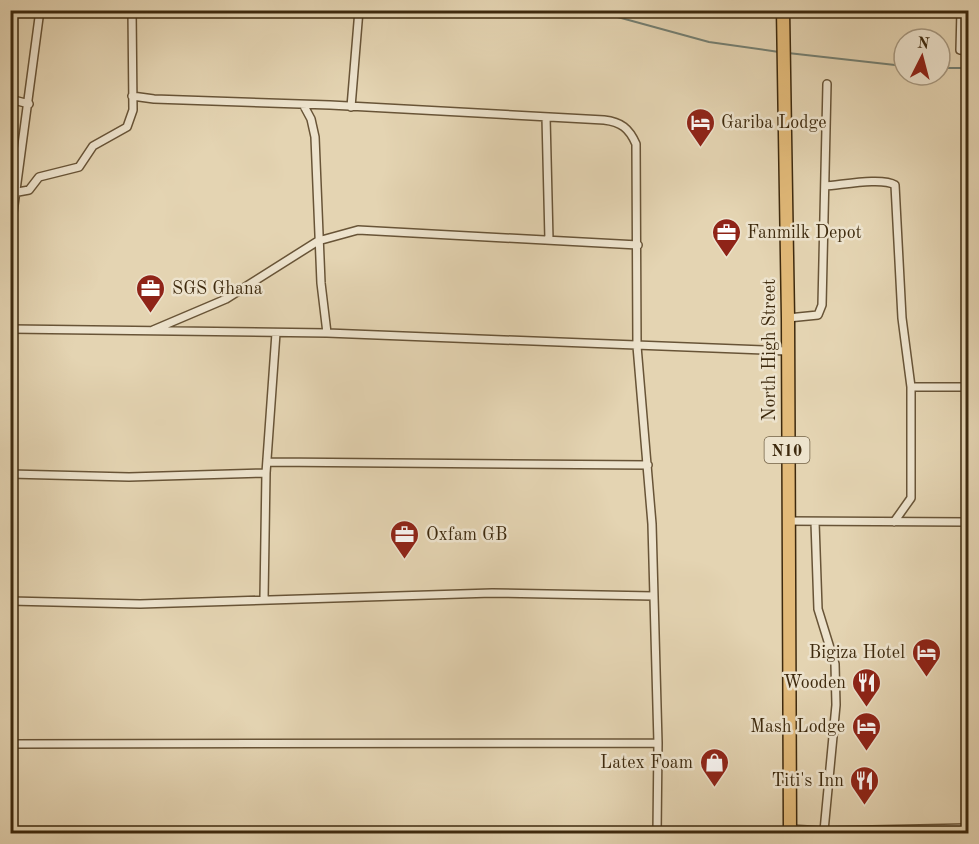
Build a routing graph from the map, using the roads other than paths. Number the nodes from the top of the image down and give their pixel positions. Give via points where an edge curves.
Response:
1 (40, 10) edge
2 (132, 10) edge
3 (359, 10) edge
4 (783, 10) edge
5 (961, 10) edge
6 (969, 51) edge
7 (827, 84) dead end
8 (132, 96) junction
9 (10, 99) edge
10 (29, 104) junction
11 (304, 106) junction
12 (351, 107) junction
13 (546, 117) junction
14 (825, 186) junction
15 (18, 192) junction
16 (10, 235) edge
17 (549, 240) junction
18 (318, 241) junction
19 (638, 245) junction
20 (788, 318) junction
21 (10, 329) edge
22 (149, 331) junction
23 (276, 333) junction
24 (327, 333) junction
25 (637, 346) junction
26 (787, 351) junction
27 (911, 387) junction
28 (969, 387) edge
29 (269, 462) junction
30 (648, 465) junction
31 (266, 473) junction
32 (10, 474) edge
33 (787, 521) junction
34 (815, 522) junction
35 (894, 522) junction
36 (969, 522) edge
37 (653, 596) junction
38 (264, 599) junction
39 (10, 601) edge
40 (658, 743) junction
41 (10, 744) edge
42 (969, 828) edge
43 (790, 831) edge
44 (824, 831) junction
45 (657, 834) edge

1 - 10 street
2 - 8 street
3 - 12 street
4 - 20 highway, North High Street / N10
5 - 6 street via 960,50
7 - 14 street
8 - 11 street
8 - 15 street via 133,110 127,127 93,146 79,167 39,177 29,190
9 - 10 street
10 - 15 street
11 - 12 street
11 - 18 street via 315,137
12 - 13 street
13 - 17 street
13 - 19 street via 619,122 630,131 636,144
14 - 20 street via 822,305 818,315
14 - 27 street via 875,182 895,185 902,318
15 - 16 street
17 - 18 street via 358,230
17 - 19 street
18 - 22 street via 226,299
18 - 24 street
19 - 25 street
20 - 26 highway, North High Street / N10
21 - 22 street
22 - 23 street
23 - 24 street
23 - 29 street
24 - 25 street
25 - 26 street
25 - 30 street
26 - 33 highway, North High Street / N10
27 - 28 street
27 - 35 street via 911,498
29 - 30 street
29 - 31 street
30 - 37 street
31 - 32 street via 129,477
31 - 38 street
33 - 34 street
33 - 43 highway, North High Street / N10
34 - 35 street
34 - 44 street via 818,609 835,664 836,685
35 - 36 street
37 - 38 street via 492,593
37 - 40 street
38 - 39 street via 140,604
40 - 41 street
40 - 45 street
42 - 44 street
43 - 44 street

